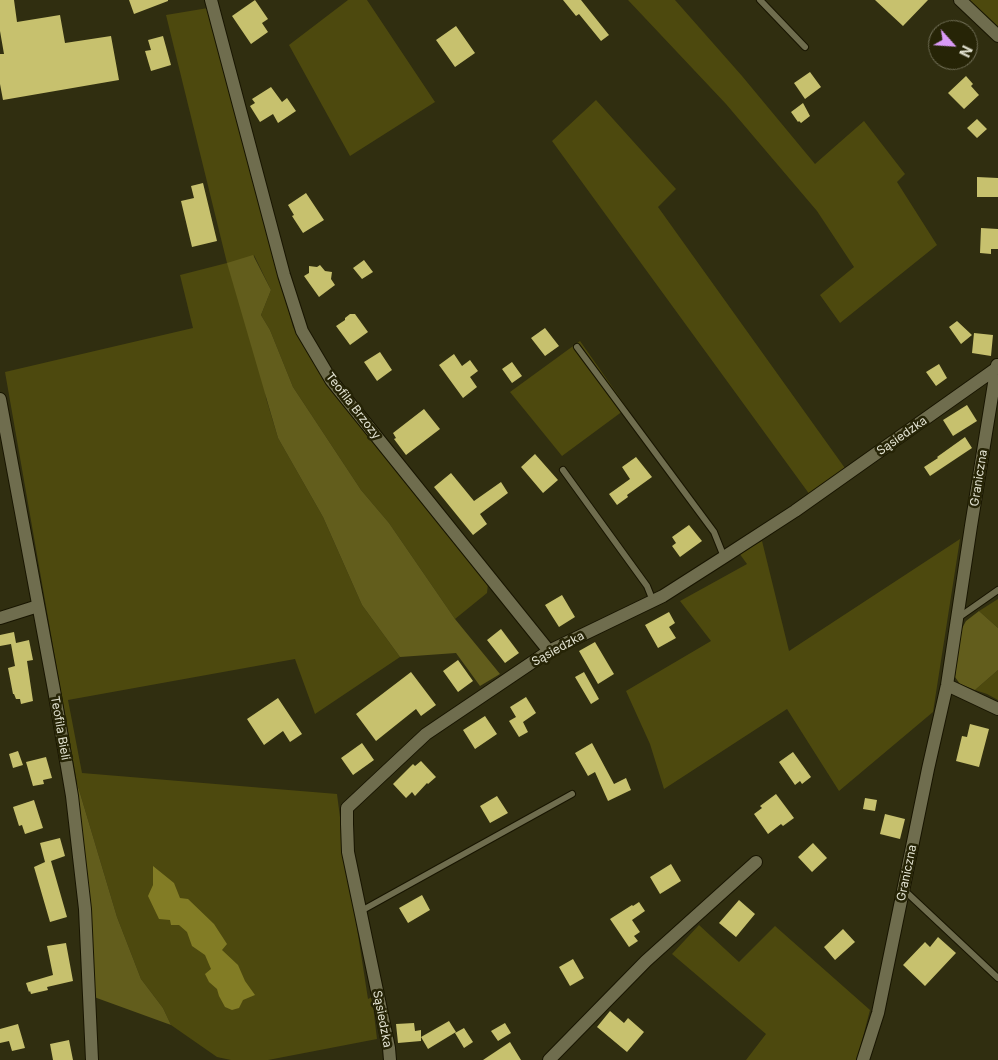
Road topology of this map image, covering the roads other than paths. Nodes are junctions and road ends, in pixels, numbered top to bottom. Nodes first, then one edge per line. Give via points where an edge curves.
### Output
1 (211, 0) edge
2 (760, 0) edge
3 (960, 0) edge
4 (998, 36) edge
5 (805, 47) dead end
6 (577, 347) dead end
7 (997, 369) edge
8 (0, 399) edge
9 (563, 470) dead end
10 (724, 557) junction
11 (998, 590) edge
12 (653, 601) junction
13 (38, 606) junction
14 (0, 618) edge
15 (957, 619) junction
16 (549, 651) junction
17 (947, 684) junction
18 (998, 709) edge
19 (572, 794) dead end
20 (756, 862) dead end
21 (903, 889) junction
22 (361, 911) junction
23 (998, 978) edge
24 (92, 1060) edge
25 (390, 1060) edge
26 (549, 1060) edge
27 (863, 1060) edge

1 - 16 street, Teofila Brzozy via 284,275 302,331 331,380
2 - 5 lane
3 - 4 street
6 - 10 lane via 714,532
7 - 10 street, Sąsiedzka
7 - 15 street, Graniczna
8 - 13 street, Teofila Bieli
9 - 12 lane via 647,586
10 - 12 street, Sąsiedzka
11 - 15 lane
12 - 16 street, Sąsiedzka
13 - 14 street
13 - 24 street, Teofila Bieli via 72,796 84,909
15 - 17 street, Graniczna
16 - 22 street, Sąsiedzka via 426,734 348,808 348,852
17 - 18 street
17 - 21 street, Graniczna
19 - 22 lane
20 - 26 street via 646,961
21 - 23 lane
21 - 27 street, Graniczna via 878,1013
22 - 25 street, Sąsiedzka

